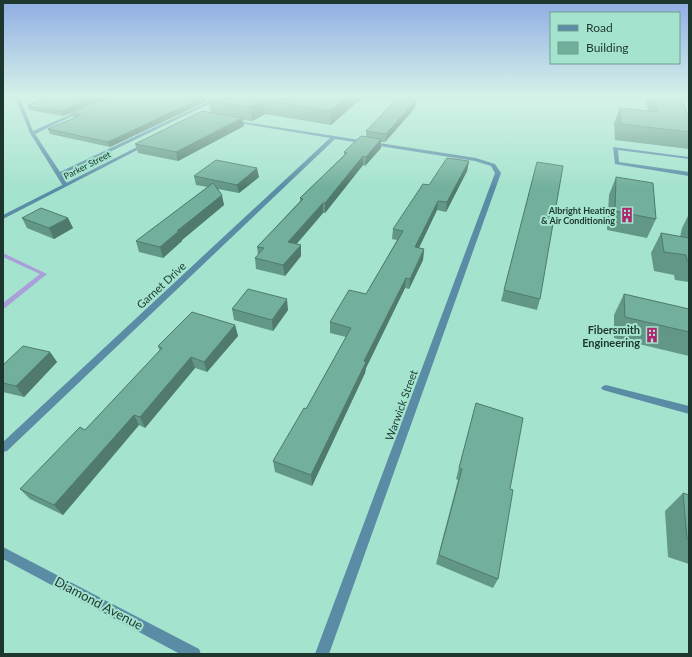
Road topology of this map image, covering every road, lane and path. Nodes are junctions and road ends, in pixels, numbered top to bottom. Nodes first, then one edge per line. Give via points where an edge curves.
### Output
1 (30, 127) edge
2 (46, 127) edge
3 (158, 127) edge
4 (264, 127) edge
5 (32, 133) junction
6 (333, 138) junction
7 (153, 140) edge
8 (689, 158) edge
9 (58, 174) junction
10 (689, 174) edge
11 (65, 185) junction
12 (3, 216) edge
13 (606, 388) dead end
14 (689, 410) edge
15 (3, 448) edge
16 (3, 553) edge
17 (194, 654) edge
18 (322, 654) edge

1 - 5 street
2 - 5 street
3 - 9 street
4 - 6 street
5 - 9 street
6 - 15 street, Garnet Drive
6 - 18 street, Warwick Street via 476,160 493,165 498,173
7 - 11 street, Parker Street
8 - 10 street via 615,148 617,163
9 - 11 street
11 - 12 street, Parker Street
13 - 14 street
16 - 17 street, Diamond Avenue

